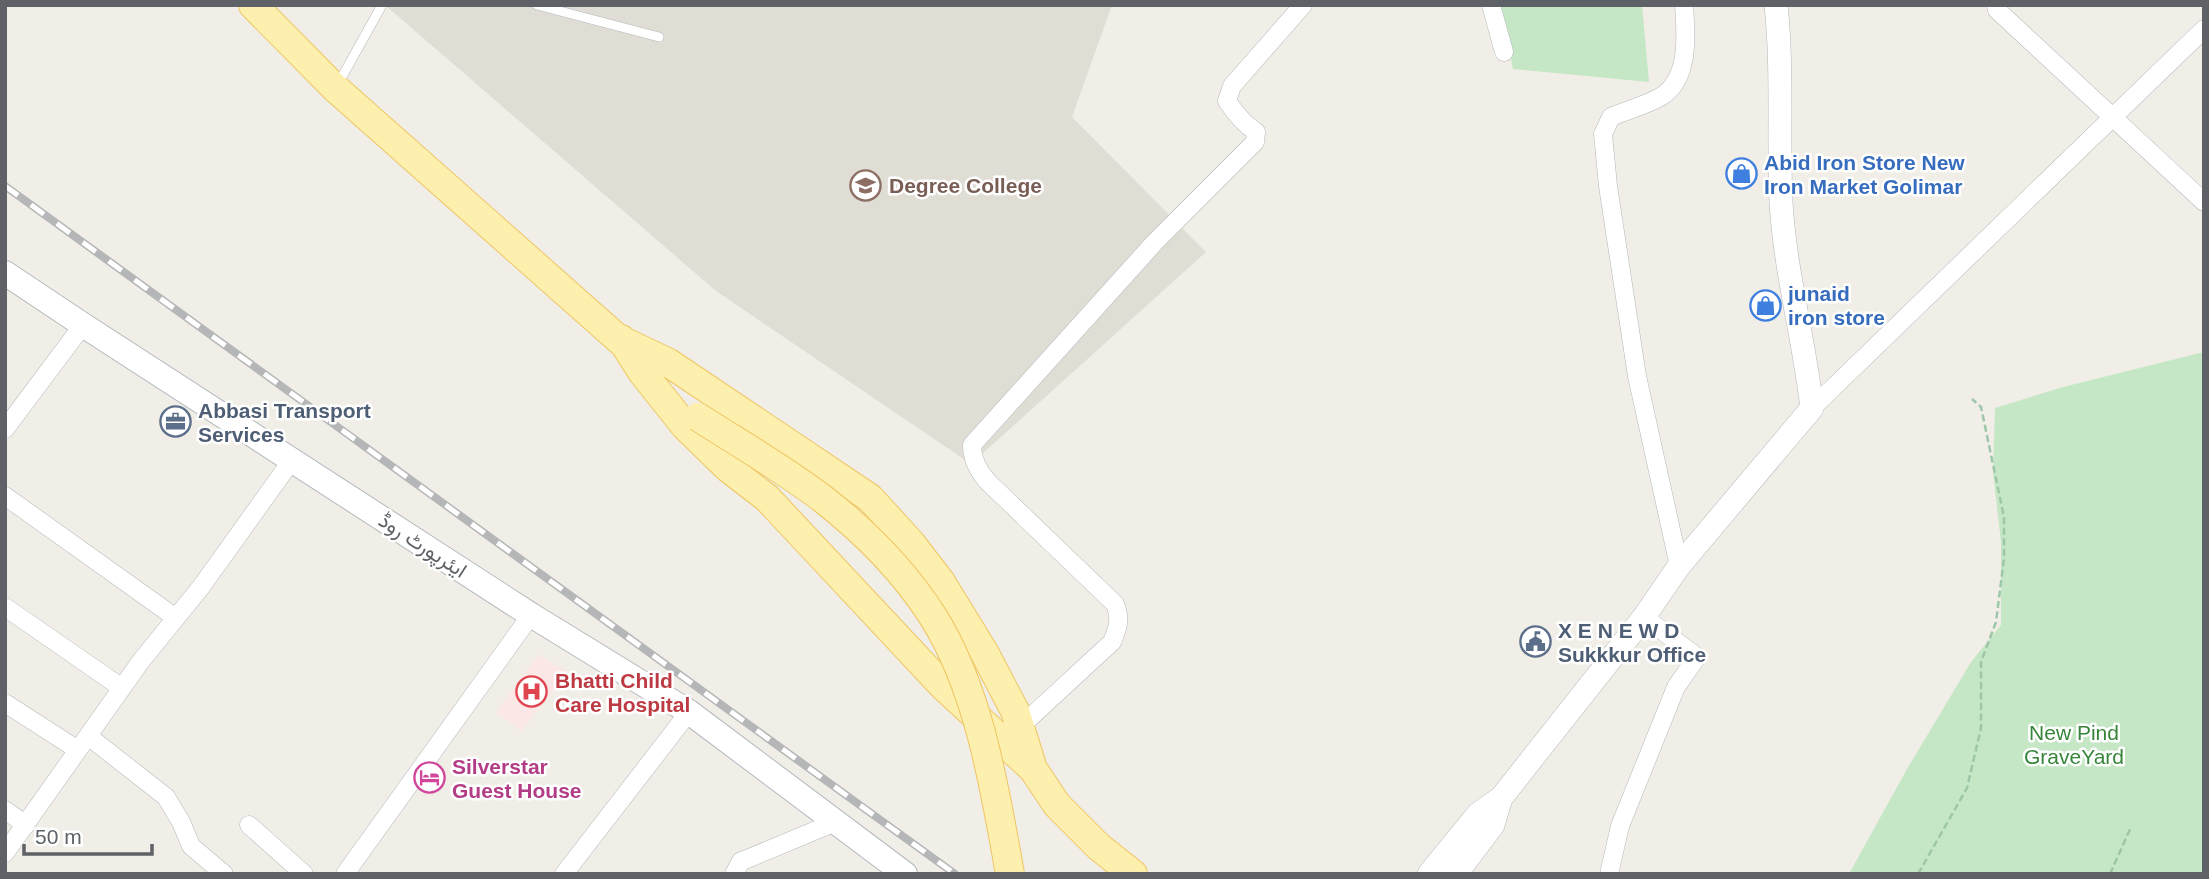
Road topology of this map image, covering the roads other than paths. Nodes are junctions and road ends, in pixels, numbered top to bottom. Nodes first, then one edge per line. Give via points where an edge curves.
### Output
1 (253, 5) edge
2 (382, 5) edge
3 (537, 5) edge
4 (1303, 5) edge
5 (1492, 5) edge
6 (1684, 5) edge
7 (1776, 5) edge
8 (1996, 5) edge
9 (2204, 29) edge
10 (659, 37) dead end
11 (1504, 52) dead end
12 (335, 88) junction
13 (2113, 117) junction
14 (2204, 202) edge
15 (5, 273) edge
16 (83, 326) junction
17 (621, 339) junction
18 (1812, 408) junction
19 (5, 429) edge
20 (292, 460) junction
21 (5, 496) edge
22 (1679, 566) junction
23 (5, 607) edge
24 (531, 615) junction
25 (1644, 617) junction
26 (176, 618) junction
27 (122, 688) junction
28 (5, 703) edge
29 (689, 712) junction
30 (1021, 726) junction
31 (83, 743) junction
32 (1033, 769) junction
33 (1501, 798) junction
34 (5, 810) edge
35 (838, 821) junction
36 (26, 825) junction
37 (249, 825) dead end
38 (5, 853) edge
39 (740, 870) edge
40 (224, 874) edge
41 (304, 874) edge
42 (345, 874) edge
43 (564, 874) edge
44 (905, 874) edge
45 (1010, 874) edge
46 (1133, 874) edge
47 (1429, 874) edge
48 (1456, 874) edge
49 (1608, 874) edge

1 - 12 main road
2 - 12 lane
3 - 10 lane
4 - 30 street via 1227,95 1232,108 1256,132 1255,142 1155,242 972,445 988,482 1115,604 1119,613 1112,642
5 - 11 street
6 - 22 street via 1686,32 1680,76 1663,95 1611,117 1603,134 1637,376
7 - 18 street via 1782,203
8 - 13 street
9 - 13 street
12 - 17 main road
13 - 14 street
13 - 18 street
15 - 16 main road, ایئرپورٹ روڈ
16 - 19 street
16 - 20 main road, ایئرپورٹ روڈ
17 - 30 main road via 680,371 870,498 942,582
17 - 32 main road via 685,426 767,498 943,686
17 - 45 main road, bridge via 698,417 821,497 858,527 893,562 933,616 974,709 996,791
18 - 22 street
20 - 24 main road, ایئرپورٹ روڈ
20 - 26 street
21 - 26 street
22 - 25 street
23 - 27 street
24 - 29 main road, ایئرپورٹ روڈ
24 - 42 street
25 - 33 street
25 - 49 street via 1697,657 1676,687 1620,826
26 - 27 street
27 - 31 street
28 - 31 street
29 - 35 main road, ایئرپورٹ روڈ
29 - 43 street
30 - 32 main road
31 - 36 street
31 - 40 street via 166,797 191,846
32 - 46 main road via 1057,805
33 - 47 street via 1478,814
33 - 48 street via 1493,825
34 - 36 street
35 - 39 street
35 - 44 main road, ایئرپورٹ روڈ
36 - 38 street
37 - 41 street

